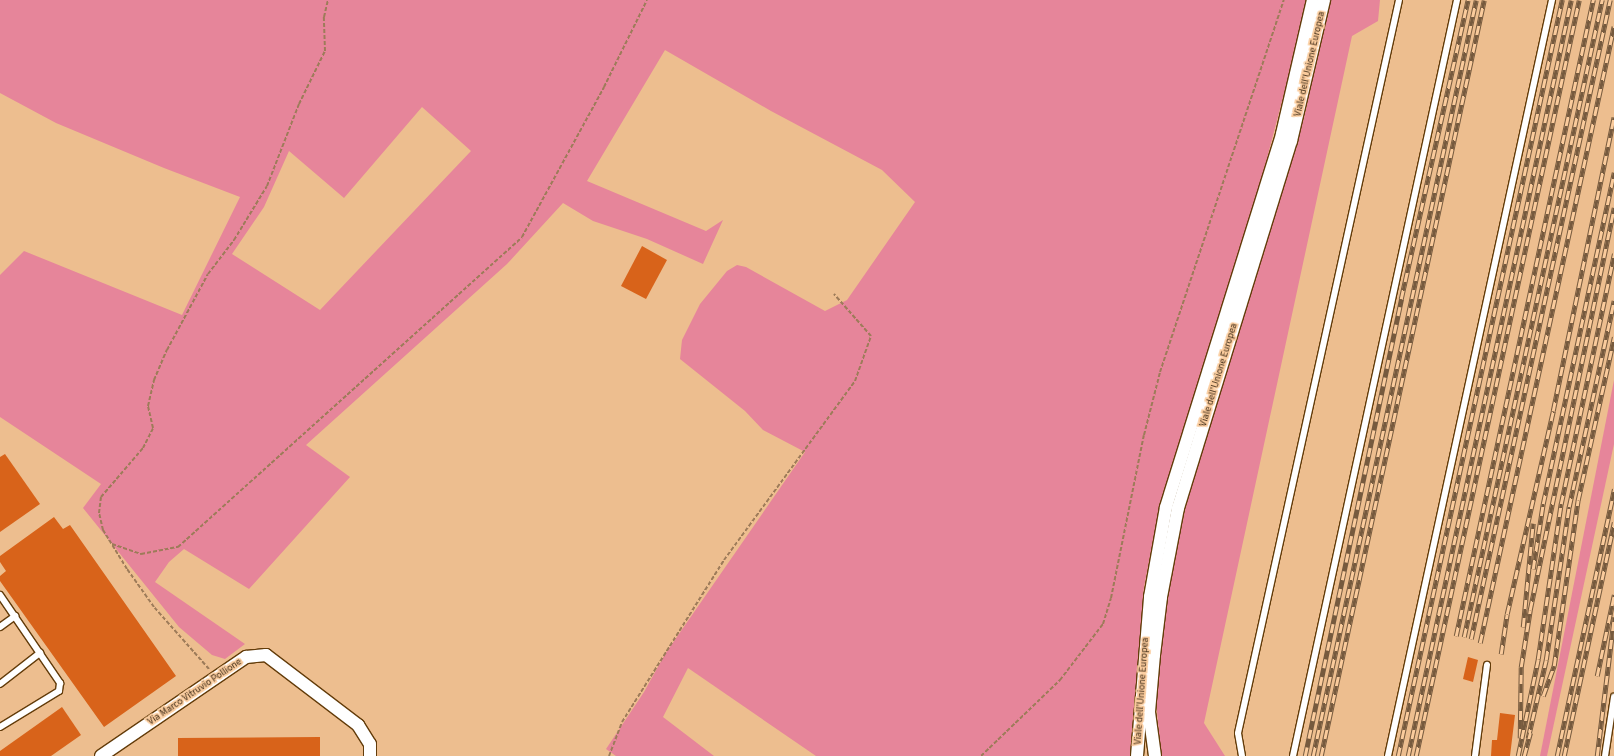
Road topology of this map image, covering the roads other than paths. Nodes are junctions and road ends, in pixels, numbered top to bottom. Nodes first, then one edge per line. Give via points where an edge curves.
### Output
1 (1313, 0) edge
2 (1324, 0) edge
3 (1399, 0) edge
4 (1457, 0) edge
5 (1552, 0) edge
6 (0, 595) edge
7 (15, 616) junction
8 (0, 627) edge
9 (40, 653) junction
10 (1487, 665) dead end
11 (0, 684) edge
12 (1614, 697) edge
13 (0, 727) edge
14 (101, 756) edge
15 (370, 756) edge
16 (1137, 756) edge
17 (1155, 756) edge
18 (1242, 756) edge
19 (1293, 756) edge
20 (1388, 756) edge
21 (1475, 756) edge
22 (1605, 756) edge

1 - 16 street, Viale dell'Unione Europea via 1282,134 1166,507 1150,597
2 - 17 street, Viale dell'Unione Europea via 1291,141 1178,508 1161,597 1154,655 1149,712
3 - 18 lane via 1238,733
4 - 19 lane
5 - 20 lane
6 - 7 lane
7 - 8 lane
7 - 9 lane
9 - 11 lane
9 - 13 lane via 60,683 59,691
10 - 21 lane
12 - 22 lane
14 - 15 street, Via Marco Vitruvio Pollione via 246,657 266,655 358,725 370,744

